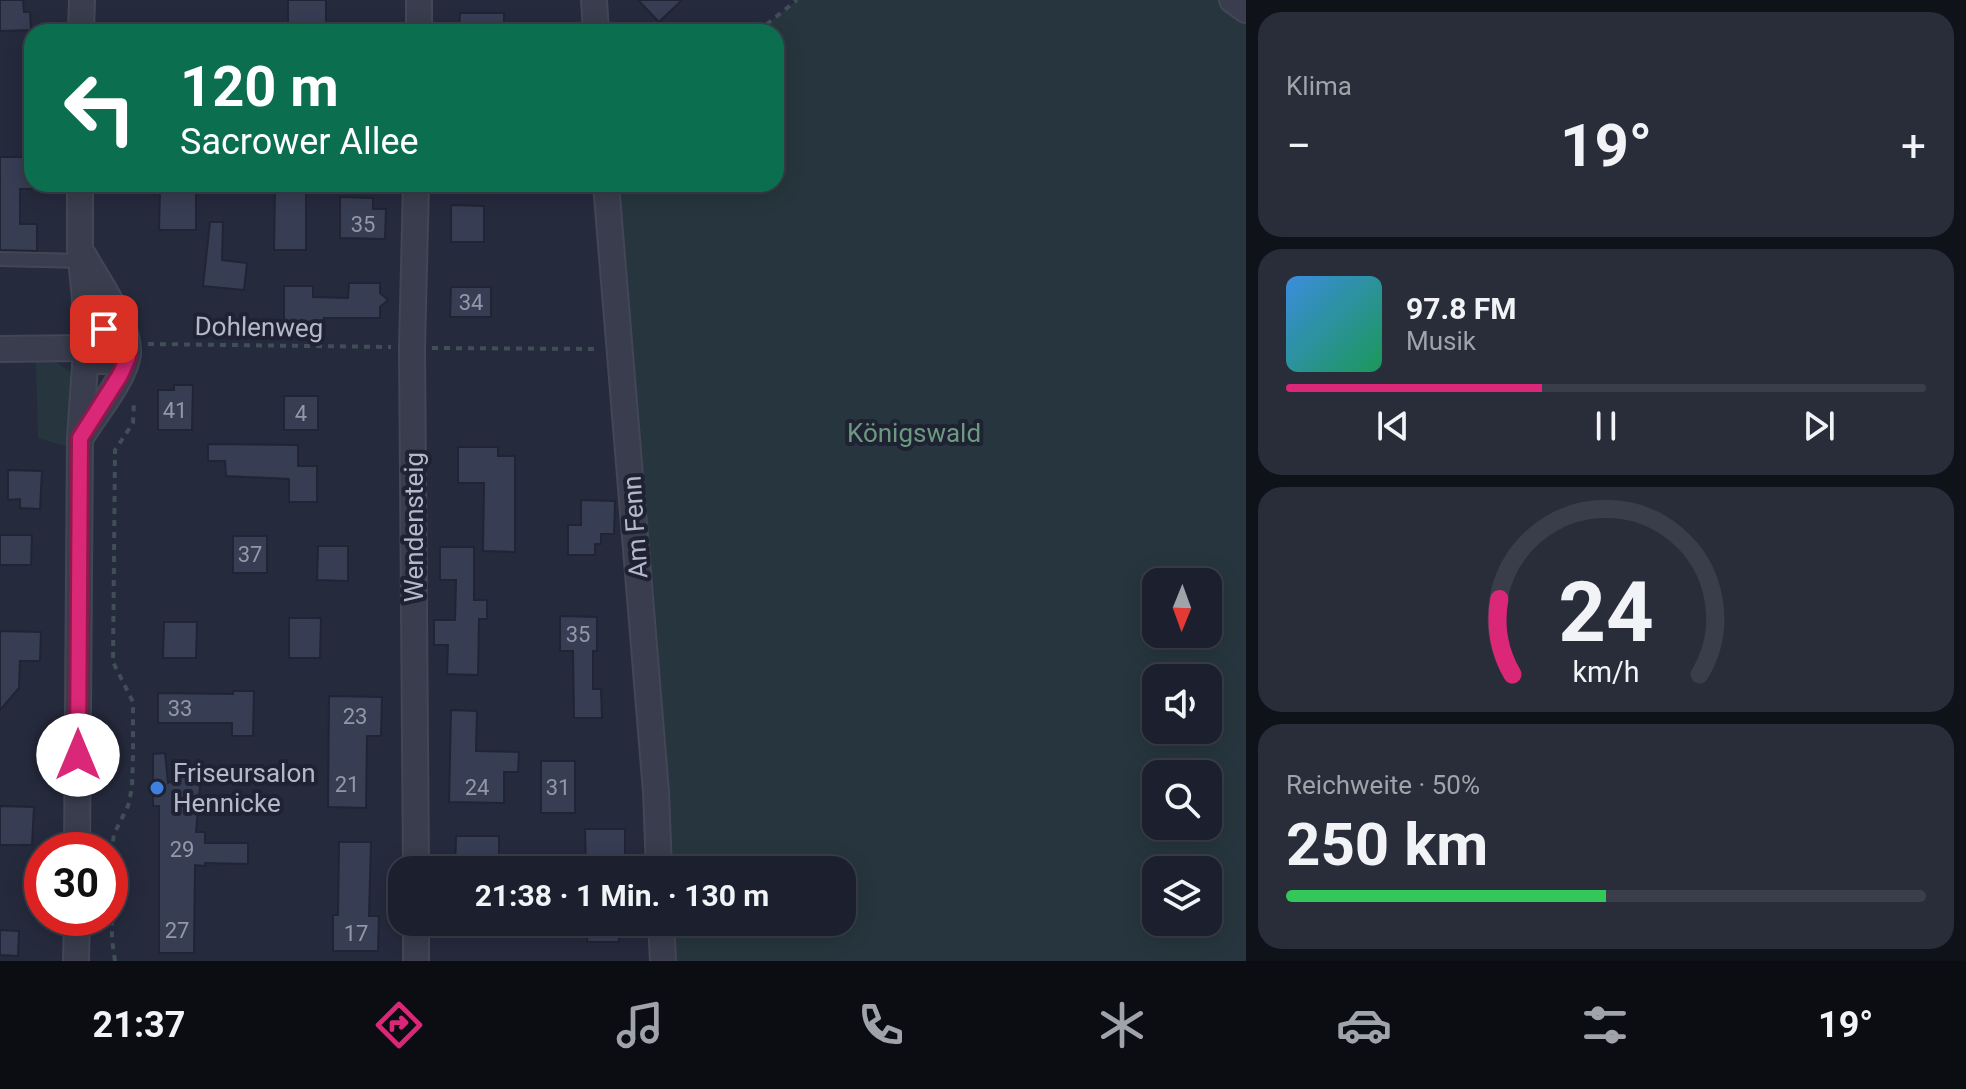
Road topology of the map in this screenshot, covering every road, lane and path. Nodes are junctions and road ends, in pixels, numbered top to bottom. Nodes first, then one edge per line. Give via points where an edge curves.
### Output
1 (82, 0) edge
2 (419, 0) edge
3 (594, 0) edge
4 (797, 0) edge
5 (1232, 0) edge
6 (1246, 10) edge
7 (81, 24) edge
8 (419, 24) edge
9 (596, 24) edge
10 (767, 24) edge
11 (80, 192) edge
12 (415, 192) edge
13 (607, 192) edge
14 (80, 254) junction
15 (0, 259) edge
16 (125, 347) junction
17 (85, 348) junction
18 (400, 348) junction
19 (0, 349) edge
20 (621, 349) junction
21 (134, 393) dead end
22 (80, 438) junction
23 (77, 832) edge
24 (416, 856) edge
25 (658, 856) edge
26 (77, 936) edge
27 (416, 936) edge
28 (662, 936) edge
29 (76, 961) edge
30 (115, 961) edge
31 (416, 961) edge
32 (663, 961) edge

1 - 7 street
2 - 8 street
3 - 9 street
4 - 10 path
5 - 6 street
11 - 14 street
12 - 18 street, Wendensteig
13 - 20 street, Am Fenn
14 - 15 lane
14 - 16 street
14 - 17 street
16 - 17 lane
16 - 17 lane
16 - 18 path, Dohlenweg
16 - 22 street
17 - 19 street
17 - 22 street
18 - 20 path, Dohlenweg
18 - 24 street, Wendensteig
20 - 25 street, Am Fenn
21 - 30 path via 133,423 115,450 113,662 133,702 133,752 132,788 111,855
22 - 23 street
26 - 29 street
27 - 31 street
28 - 32 street

